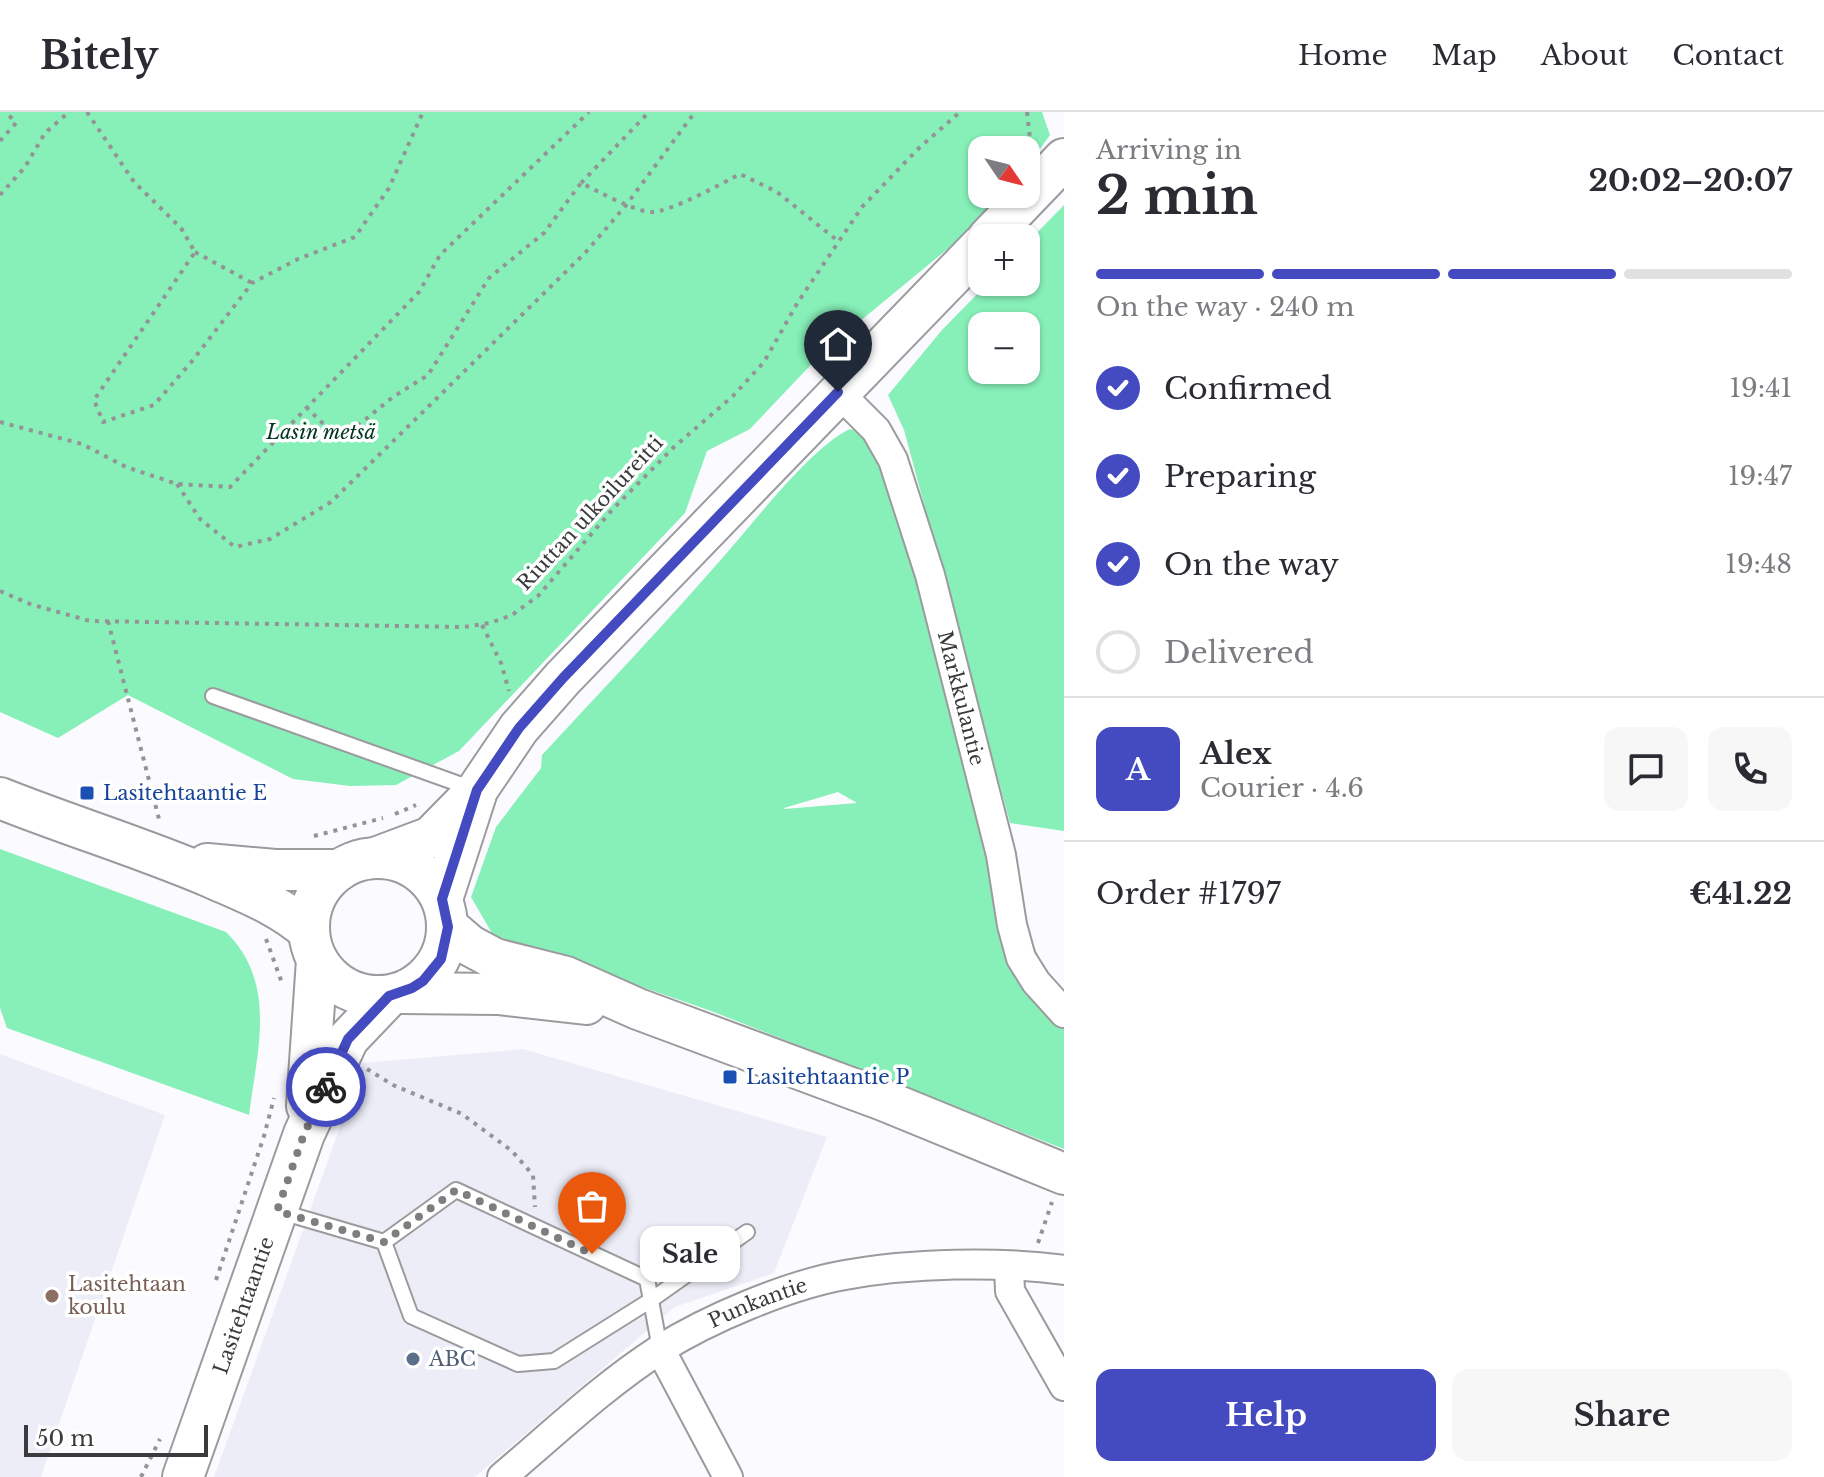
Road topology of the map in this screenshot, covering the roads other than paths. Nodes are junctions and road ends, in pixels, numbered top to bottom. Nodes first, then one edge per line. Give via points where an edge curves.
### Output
1 (1064, 159) edge
2 (1001, 224) edge
3 (968, 259) edge
4 (838, 392) junction
5 (213, 696) dead end
6 (464, 786) junction
7 (0, 798) edge
8 (165, 843) junction
9 (357, 864) junction
10 (445, 913) junction
11 (313, 946) junction
12 (395, 995) junction
13 (638, 1009) junction
14 (1064, 1013) edge
15 (304, 1134) junction
16 (1063, 1174) edge
17 (277, 1211) junction
18 (747, 1232) dead end
19 (384, 1242) junction
20 (1020, 1266) junction
21 (1064, 1270) edge
22 (651, 1300) junction
23 (660, 1349) junction
24 (1064, 1386) edge
25 (183, 1477) edge
26 (502, 1477) edge
27 (728, 1477) edge

1 - 2 street
3 - 4 street
4 - 6 street
4 - 14 street, Markkulantie via 876,430 893,460 930,575 1001,855 1021,958
5 - 6 lane
6 - 9 street via 431,837
6 - 10 street
7 - 8 street via 56,821
8 - 9 street via 275,870
8 - 11 street via 293,916
9 - 10 street via 389,858 413,866 435,887
9 - 11 street via 318,892 310,914
10 - 12 street via 446,944 432,972
10 - 13 street via 469,945 495,959 566,977
11 - 12 street via 331,979 348,990 371,997
11 - 15 street, Lasitehtaantie
12 - 13 street via 498,994
12 - 15 street, Lasitehtaantie via 348,1039
13 - 16 street via 897,1105
15 - 17 street, Lasitehtaantie
17 - 19 lane
17 - 25 street, Lasitehtaantie
18 - 22 lane
19 - 22 lane via 456,1190 647,1279
19 - 22 lane via 411,1316 518,1364 554,1361
20 - 21 street, Punkantie
20 - 23 street, Punkantie via 845,1275 730,1314
20 - 24 street via 1010,1291
22 - 23 lane
23 - 26 street, Punkantie
23 - 27 street

